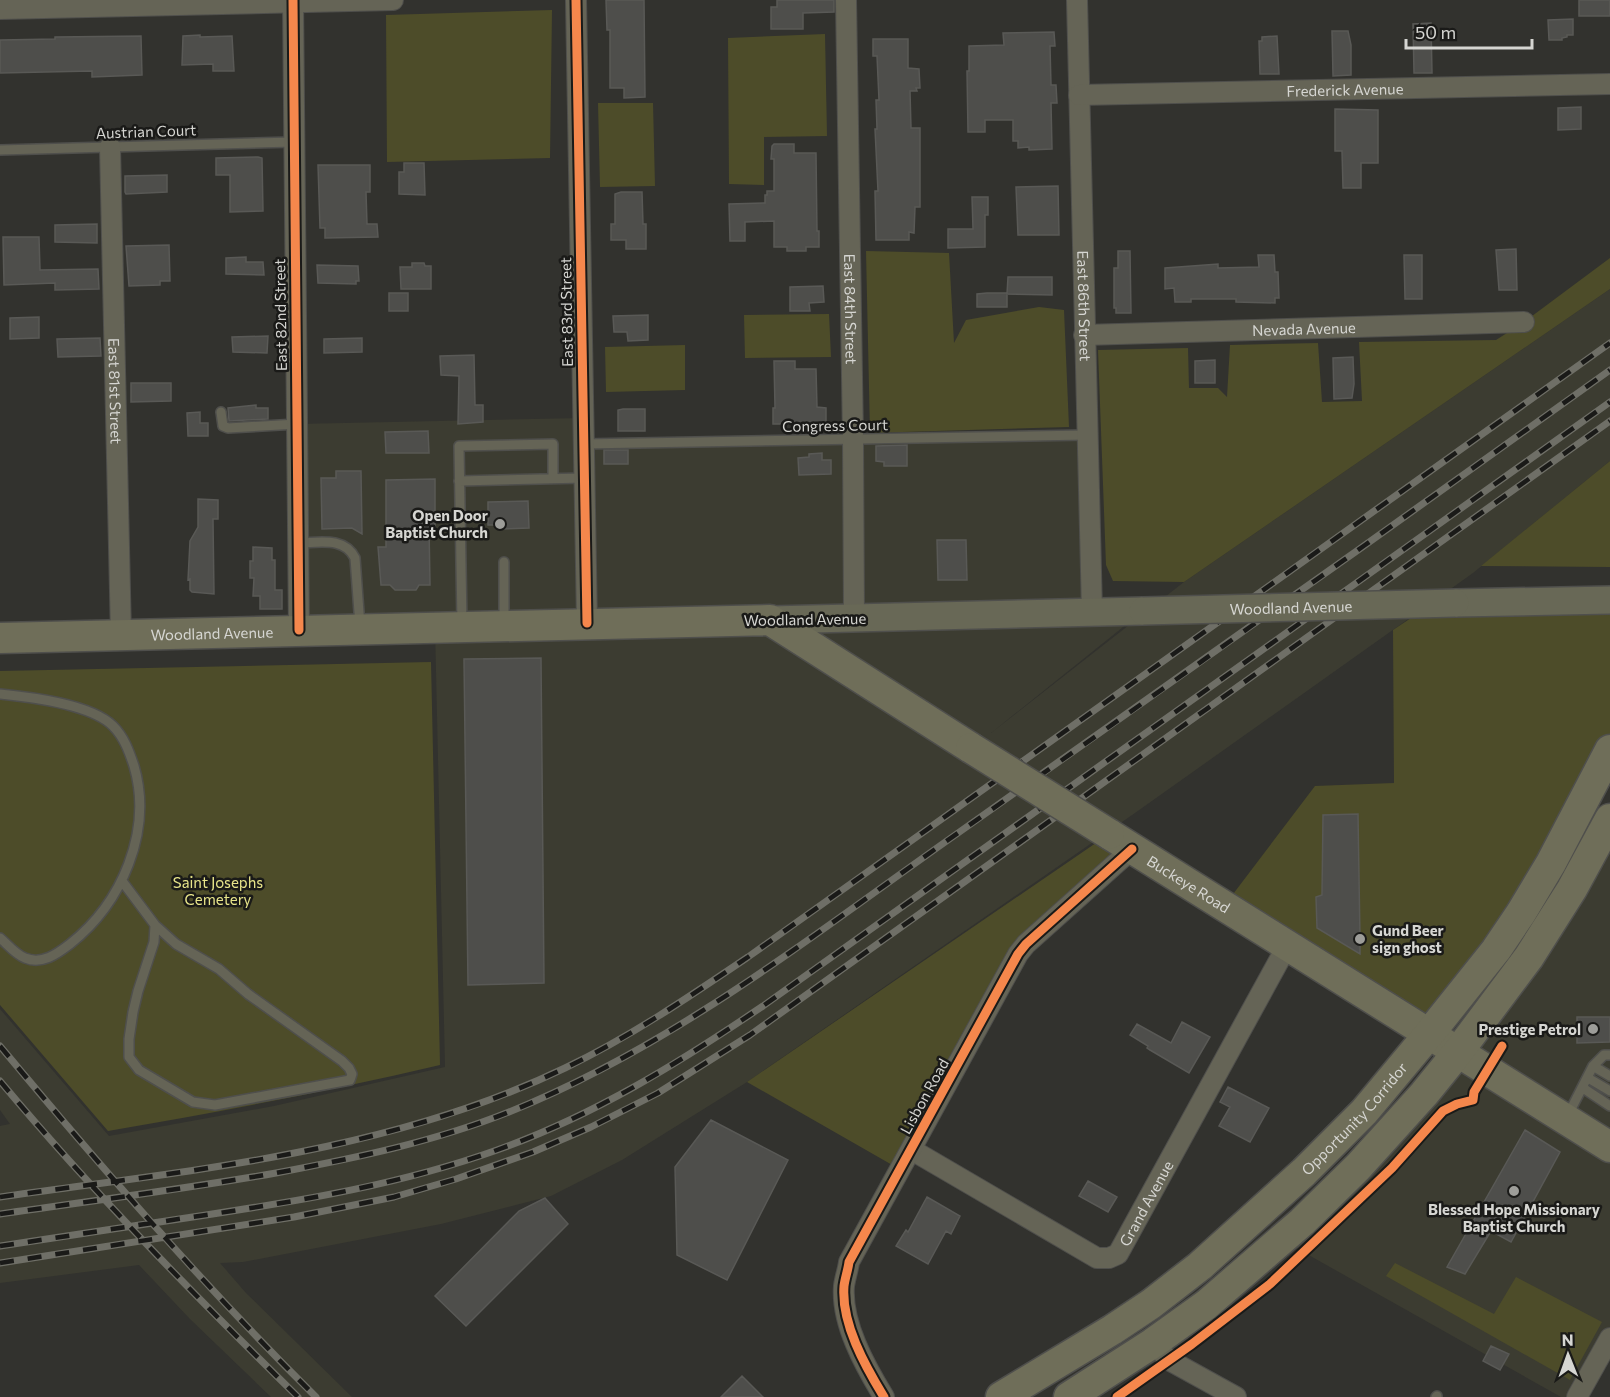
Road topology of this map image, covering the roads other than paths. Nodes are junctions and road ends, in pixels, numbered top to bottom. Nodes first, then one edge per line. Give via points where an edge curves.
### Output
1 (393, 0) edge
2 (576, 0) edge
3 (846, 0) edge
4 (1077, 0) edge
5 (293, 1) edge
6 (0, 9) edge
7 (1610, 84) edge
8 (1079, 95) junction
9 (294, 142) junction
10 (110, 147) junction
11 (0, 150) edge
12 (1524, 322) dead end
13 (1084, 334) junction
14 (221, 412) dead end
15 (297, 424) junction
16 (1086, 435) junction
17 (854, 439) junction
18 (584, 444) junction
19 (553, 478) junction
20 (584, 478) junction
21 (459, 481) junction
22 (298, 543) junction
23 (504, 562) dead end
24 (1610, 600) edge
25 (1092, 612) junction
26 (854, 618) junction
27 (770, 620) junction
28 (587, 623) junction
29 (504, 625) junction
30 (462, 626) junction
31 (360, 629) junction
32 (299, 630) junction
33 (121, 636) junction
34 (0, 638) edge
35 (0, 694) edge
36 (1610, 750) edge
37 (1610, 819) edge
38 (1121, 842) junction
39 (122, 881) junction
40 (155, 925) junction
41 (0, 938) edge
42 (1287, 945) junction
43 (1429, 1035) junction
44 (1458, 1052) junction
45 (1608, 1057) edge
46 (1593, 1066) junction
47 (1610, 1076) edge
48 (1588, 1078) junction
49 (1583, 1088) junction
50 (1610, 1091) edge
51 (1610, 1106) edge
52 (1566, 1120) junction
53 (1610, 1148) edge
54 (912, 1150) junction
55 (1610, 1338) edge
56 (1153, 1342) junction
57 (884, 1397) edge
58 (1001, 1397) edge
59 (1069, 1397) edge
60 (1236, 1397) edge
61 (1577, 1397) edge

1 - 5 street
2 - 18 street, East 83rd Street
3 - 17 street, East 84th Street
4 - 8 street, East 86th Street
5 - 6 street
5 - 9 street, East 82nd Street
7 - 8 street, Frederick Avenue
8 - 13 street, East 86th Street
9 - 10 lane, Austrian Court
9 - 15 street, East 82nd Street
10 - 11 lane, Austrian Court
10 - 33 street, East 81st Street
12 - 13 street, Nevada Avenue
13 - 16 street, East 86th Street
14 - 15 lane via 228,428
15 - 22 street, East 82nd Street
16 - 17 lane, Congress Court
16 - 25 street, East 86th Street
17 - 18 lane, Congress Court
17 - 26 street, East 84th Street
18 - 20 street, East 83rd Street
19 - 20 lane
19 - 21 lane
19 - 21 lane via 553,444 459,446
20 - 28 street, East 83rd Street
21 - 30 lane
22 - 31 lane via 335,542 351,550 355,558
22 - 32 street, East 82nd Street
23 - 29 lane
24 - 25 main road, Woodland Avenue, bridge
25 - 26 main road, Woodland Avenue
26 - 27 main road, Woodland Avenue
27 - 28 main road, Woodland Avenue
27 - 38 main road, Buckeye Road, bridge
28 - 29 main road, Woodland Avenue
29 - 30 main road, Woodland Avenue
30 - 31 main road, Woodland Avenue
31 - 32 main road, Woodland Avenue
32 - 33 main road, Woodland Avenue
33 - 34 main road, Woodland Avenue
35 - 39 lane via 84,711 112,725 120,736 139,783 140,805 133,851
36 - 43 main road, Opportunity Corridor via 1521,914
37 - 44 main road via 1549,927
38 - 42 main road, Buckeye Road
38 - 54 street, Lisbon Road via 1018,954
39 - 40 lane
39 - 41 lane via 91,925 48,959 24,958
40 - 40 lane via 154,942 130,1025 129,1057 139,1070 193,1102 215,1105 350,1080 352,1074 342,1061 219,969 176,944
42 - 43 main road, Buckeye Road
42 - 54 street, Grand Avenue via 1118,1254 1097,1258
43 - 44 main road, Buckeye Road
43 - 58 main road, Opportunity Corridor via 1364,1112 1200,1266 1112,1330
44 - 52 main road, Buckeye Road
44 - 56 main road via 1391,1131 1323,1202 1206,1305
45 - 46 lane
46 - 47 lane
46 - 48 lane
48 - 49 lane
48 - 50 lane
49 - 51 lane
49 - 52 lane
52 - 53 main road, Buckeye Road
54 - 57 street, Lisbon Road via 849,1262 844,1286 846,1309 859,1352
55 - 61 street
56 - 59 main road
56 - 60 street via 1169,1360

